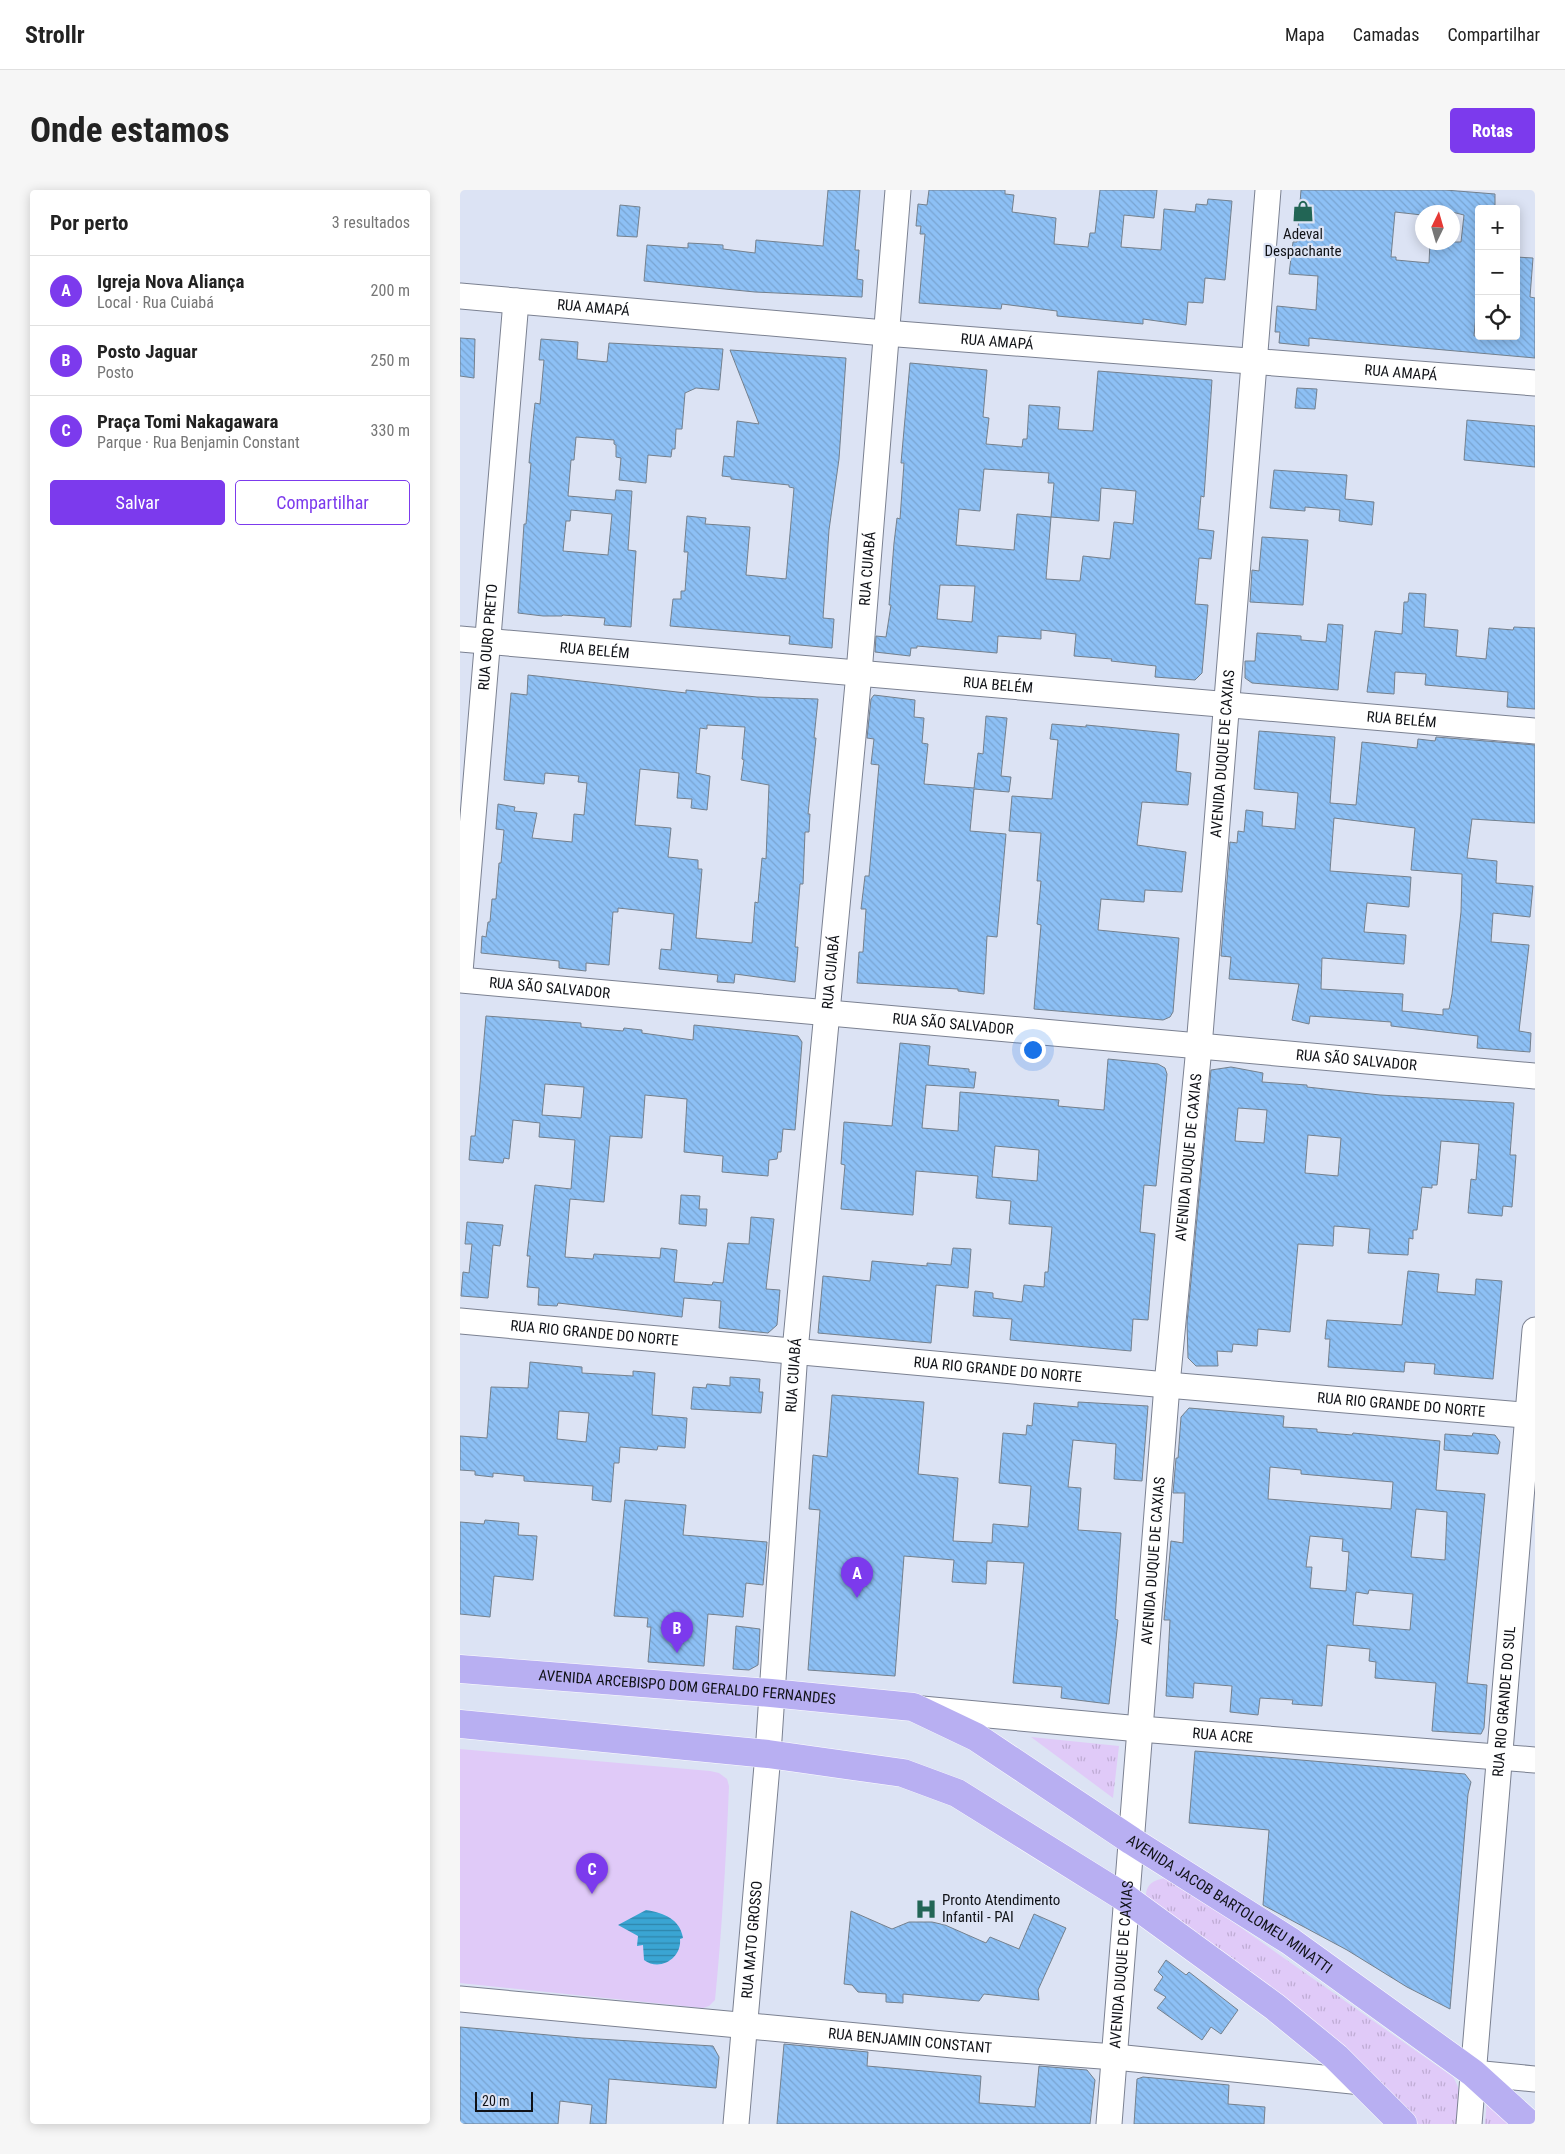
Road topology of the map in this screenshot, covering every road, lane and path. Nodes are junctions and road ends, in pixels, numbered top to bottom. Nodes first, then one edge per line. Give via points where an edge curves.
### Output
1 (898, 190) edge
2 (1268, 190) edge
3 (460, 296) edge
4 (516, 301) junction
5 (885, 333) junction
6 (1255, 361) junction
7 (1535, 383) edge
8 (460, 638) edge
9 (488, 641) junction
10 (859, 673) junction
11 (1225, 705) junction
12 (1535, 731) edge
13 (460, 972) edge
14 (460, 980) edge
15 (827, 1013) junction
16 (1199, 1047) junction
17 (1535, 1076) edge
18 (460, 1321) edge
19 (1535, 1330) edge
20 (795, 1351) junction
21 (1167, 1385) junction
22 (1531, 1415) edge
23 (460, 1670) edge
24 (771, 1693) junction
25 (913, 1707) junction
26 (460, 1724) edge
27 (1140, 1729) junction
28 (768, 1754) junction
29 (1500, 1758) junction
30 (1535, 1760) edge
31 (1132, 1841) junction
32 (1127, 1899) junction
33 (460, 1999) edge
34 (744, 2026) junction
35 (1115, 2057) junction
36 (1473, 2073) junction
37 (1535, 2079) edge
38 (1362, 2082) junction
39 (736, 2124) edge
40 (1109, 2124) edge
41 (1403, 2124) edge
42 (1469, 2124) edge
43 (1529, 2124) edge

1 - 5 street, RUA CUIABÁ
2 - 6 street, AVENIDA DUQUE DE CAXIAS
3 - 4 street, RUA AMAPÁ
4 - 5 street, RUA AMAPÁ
4 - 9 street, RUA OURO PRETO
5 - 6 street, RUA AMAPÁ
5 - 10 street, RUA CUIABÁ
6 - 7 street, RUA AMAPÁ
6 - 11 street, AVENIDA DUQUE DE CAXIAS
8 - 9 street, RUA BELÉM
9 - 10 street, RUA BELÉM
9 - 13 street, RUA OURO PRETO
10 - 11 street, RUA BELÉM
10 - 15 street, RUA CUIABÁ
11 - 12 street, RUA BELÉM
11 - 16 street, AVENIDA DUQUE DE CAXIAS
14 - 15 street, RUA SÃO SALVADOR
15 - 16 street, RUA SÃO SALVADOR
15 - 20 street, RUA CUIABÁ
16 - 17 street, RUA SÃO SALVADOR
16 - 21 street, AVENIDA DUQUE DE CAXIAS
18 - 20 street, RUA RIO GRANDE DO NORTE
19 - 22 street, RUA RIO GRANDE DO SUL
20 - 21 street, RUA RIO GRANDE DO NORTE
20 - 24 street, RUA CUIABÁ
21 - 22 street, RUA RIO GRANDE DO NORTE
21 - 27 street, AVENIDA DUQUE DE CAXIAS
22 - 29 street, RUA RIO GRANDE DO SUL
23 - 24 main road, AVENIDA ARCEBISPO DOM GERALDO FERNANDES
24 - 25 main road, AVENIDA ARCEBISPO DOM GERALDO FERNANDES
24 - 28 street, RUA CUIABÁ
25 - 27 street, RUA ACRE
25 - 31 main road, AVENIDA JACOB BARTOLOMEU MINATTI via 976,1737
26 - 28 main road
27 - 29 street, RUA ACRE
27 - 31 street, AVENIDA DUQUE DE CAXIAS
28 - 32 main road via 903,1773 957,1793
28 - 34 street, RUA MATO GROSSO
29 - 30 street, RUA ACRE
29 - 36 street, RUA RIO GRANDE DO SUL
31 - 32 street, AVENIDA DUQUE DE CAXIAS
31 - 36 main road, AVENIDA JACOB BARTOLOMEU MINATTI via 1290,1942
32 - 35 street, AVENIDA DUQUE DE CAXIAS
32 - 38 main road via 1275,2007
33 - 34 street, RUA BENJAMIN CONSTANT
34 - 35 street, RUA BENJAMIN CONSTANT
34 - 39 street, RUA MATO GROSSO
35 - 38 street, RUA BENJAMIN CONSTANT
35 - 40 street, AVENIDA DUQUE DE CAXIAS
36 - 37 street
36 - 42 street, RUA RIO GRANDE DO SUL
36 - 43 main road, AVENIDA JACOB BARTOLOMEU MINATTI
38 - 41 main road

